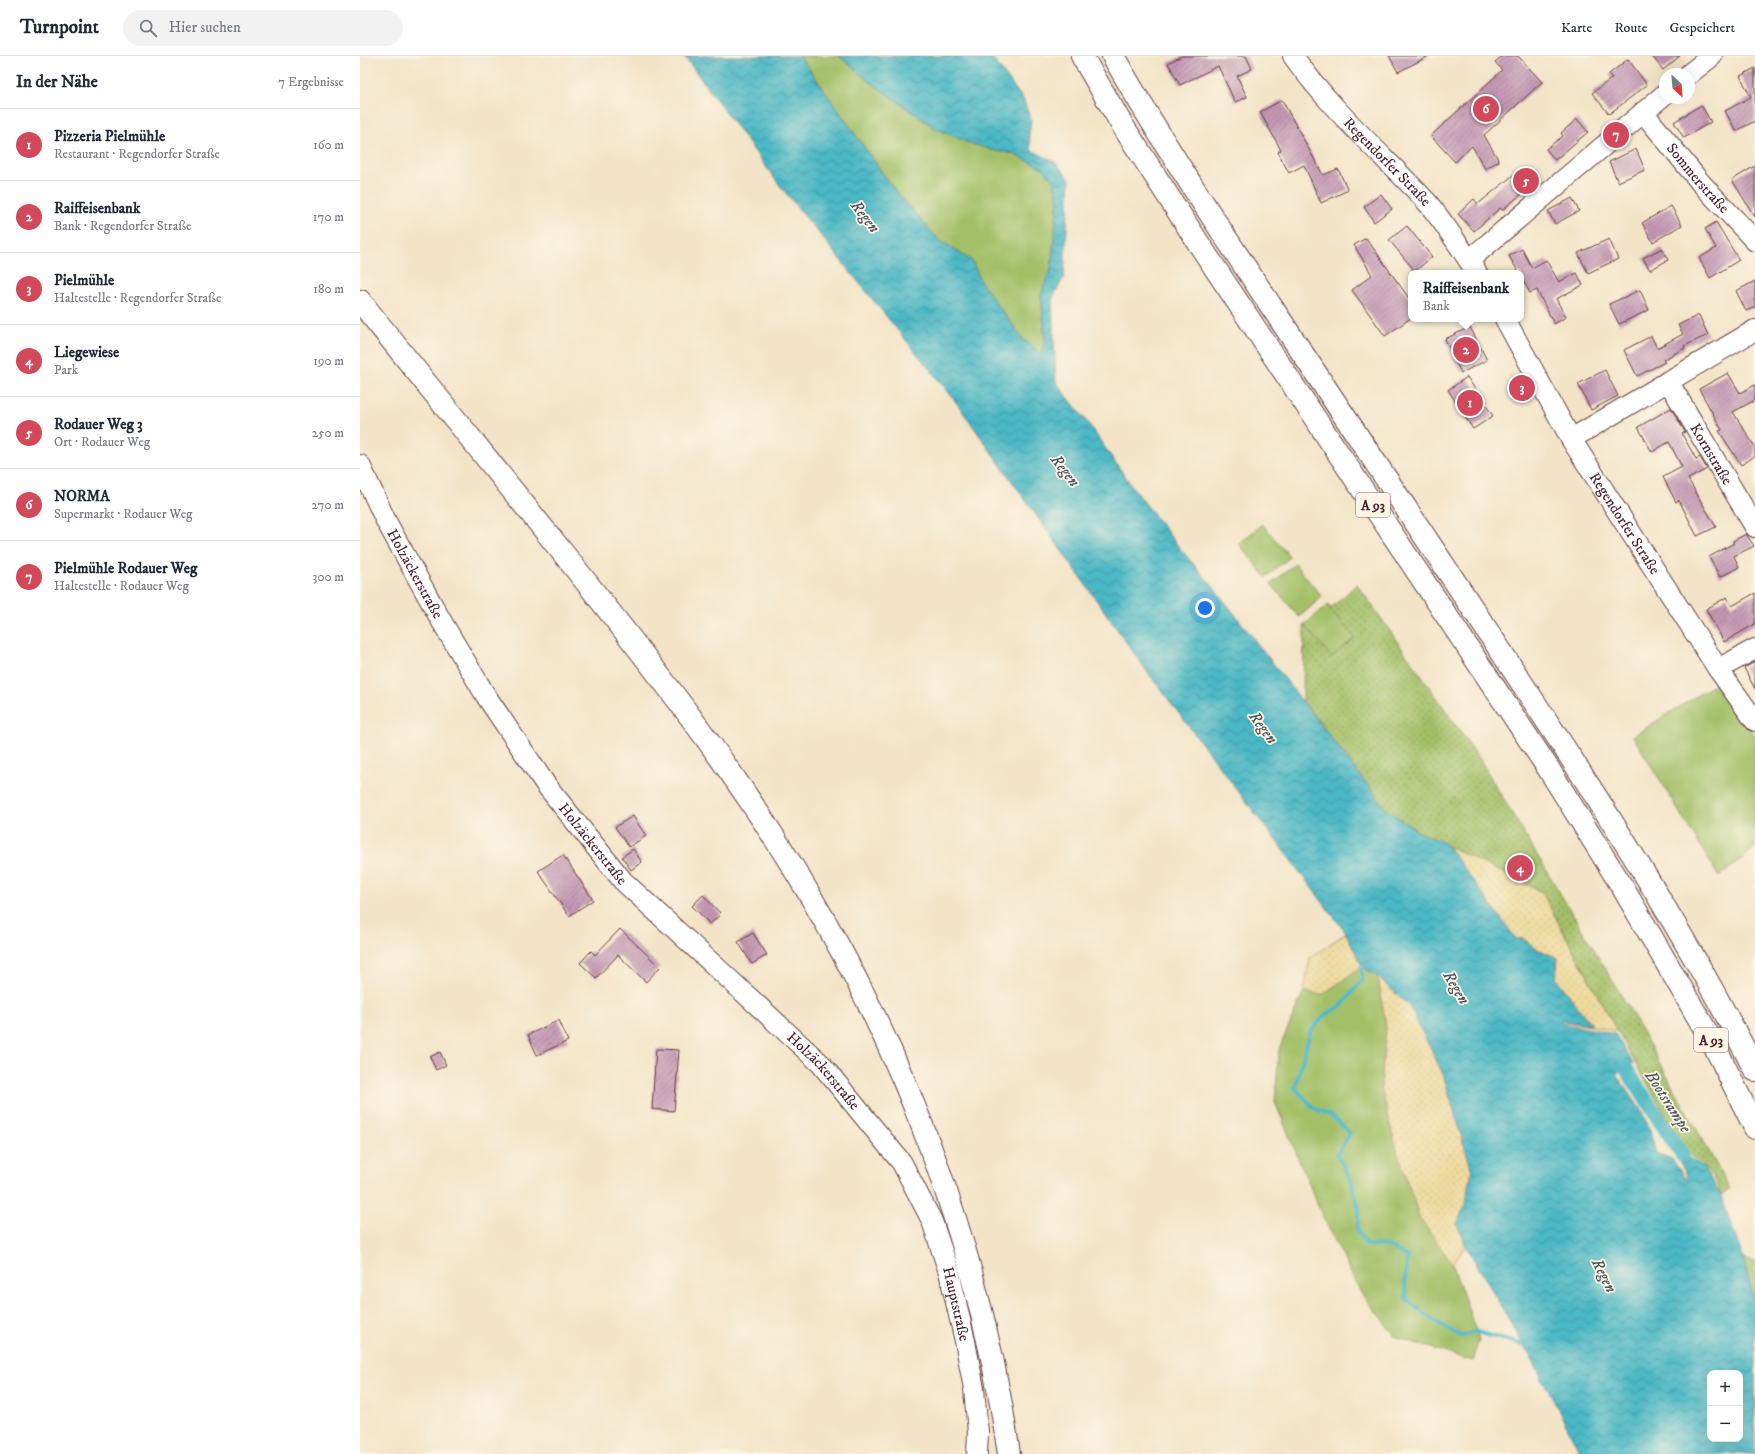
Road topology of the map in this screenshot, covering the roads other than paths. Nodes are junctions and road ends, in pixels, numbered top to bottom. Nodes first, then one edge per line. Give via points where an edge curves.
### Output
1 (1082, 56) edge
2 (1113, 56) edge
3 (1293, 56) edge
4 (1712, 56) edge
5 (1695, 69) edge
6 (1659, 99) edge
7 (1643, 112) junction
8 (1755, 241) edge
9 (1473, 267) edge
10 (360, 301) edge
11 (1507, 322) edge
12 (1755, 330) edge
13 (1668, 381) junction
14 (1572, 439) junction
15 (360, 466) edge
16 (1755, 527) edge
17 (1755, 649) edge
18 (1718, 669) junction
19 (1755, 721) edge
20 (1755, 1070) edge
21 (1755, 1128) edge
22 (902, 1163) joint
23 (977, 1454) edge
24 (1009, 1454) edge

1 - 21 main road, A 93 via 1121,123 1199,244 1548,768 1713,1043
2 - 20 main road, A 93 via 1218,227 1448,569 1604,808 1683,939
3 - 9 street, Regendorfer Straße via 1336,110 1427,202
4 - 5 street
6 - 7 street
7 - 8 street, Sommerstraße via 1700,182
7 - 9 street
10 - 24 main road, Hauptstraße via 633,641 758,812 808,891 870,1007 910,1095 946,1191 978,1295 993,1360
11 - 14 street, Regendorfer Straße
12 - 13 street
13 - 14 street
13 - 16 street, Kornstraße
14 - 18 street, Regendorfer Straße
15 - 22 street, Holzäckerstraße via 386,521 446,628 486,696 546,785 623,880 821,1064
17 - 18 street
18 - 19 street, Regendorfer Straße
22 - 23 street, Hauptstraße via 932,1221 949,1272 974,1389 978,1432

